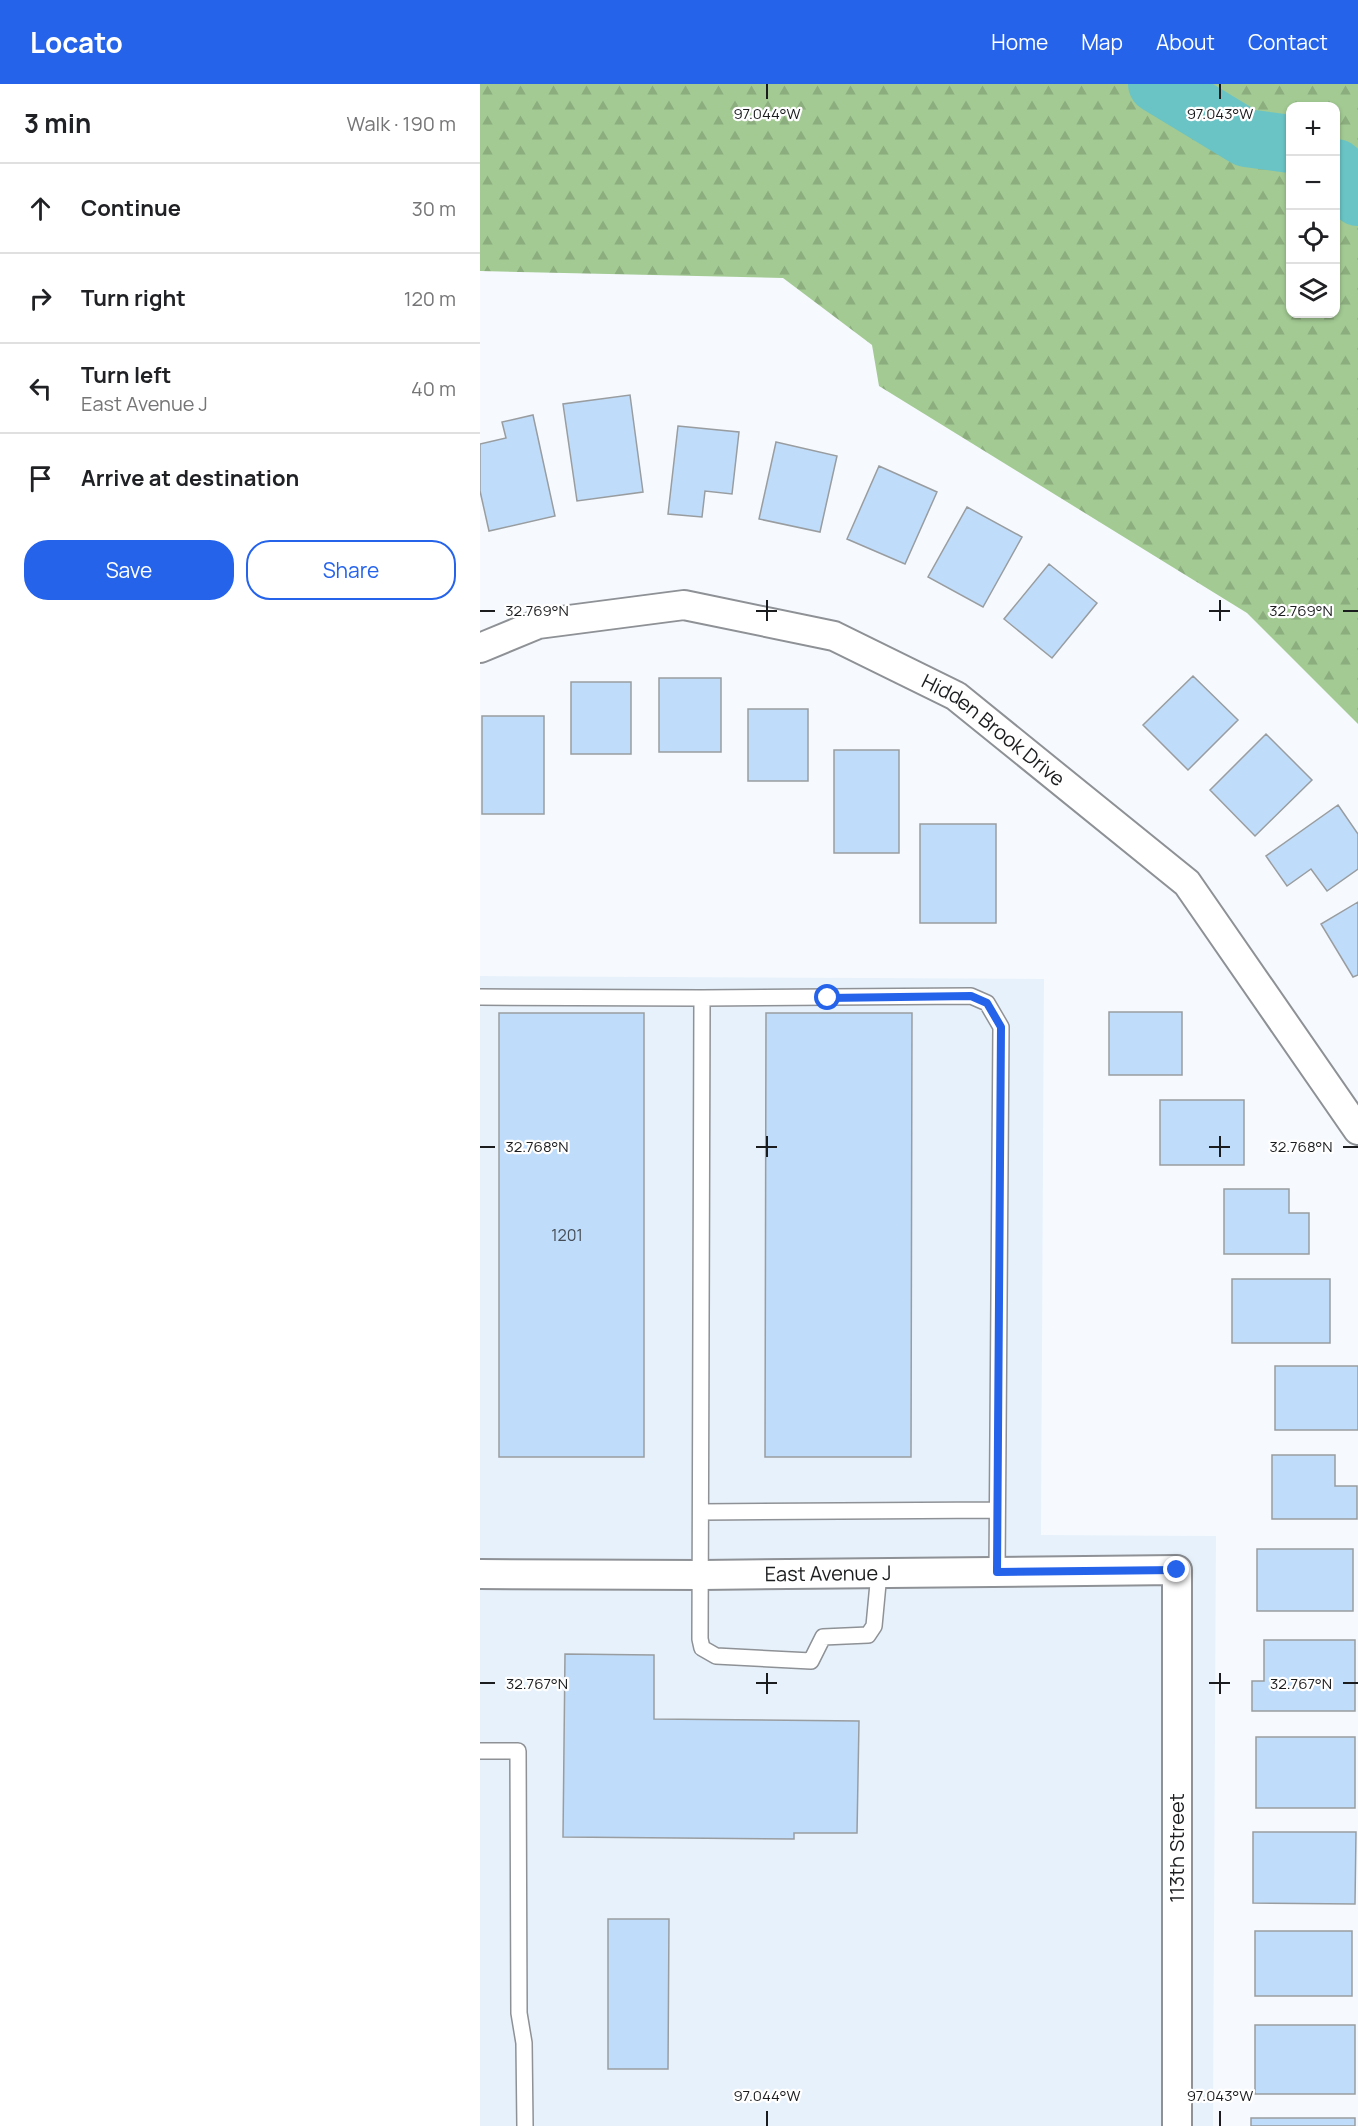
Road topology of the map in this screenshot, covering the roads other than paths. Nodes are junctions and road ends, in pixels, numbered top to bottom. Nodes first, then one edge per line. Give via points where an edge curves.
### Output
1 (480, 648) edge
2 (480, 997) edge
3 (702, 998) junction
4 (1358, 1130) edge
5 (998, 1510) junction
6 (701, 1512) junction
7 (1177, 1570) joint
8 (997, 1572) junction
9 (879, 1573) junction
10 (480, 1574) edge
11 (701, 1575) junction
12 (480, 1751) edge
13 (525, 2126) edge
14 (1177, 2126) edge

1 - 4 street, Hidden Brook Drive via 538,624 684,605 834,636 956,696 1187,883
2 - 3 lane
3 - 5 lane via 971,996 987,1003 993,1011 1001,1027
3 - 6 lane
5 - 6 lane
5 - 8 lane
6 - 11 lane
7 - 8 street, East Avenue J
7 - 14 street, 113th Street
8 - 9 street, East Avenue J
9 - 11 street, East Avenue J
9 - 11 lane via 874,1626 868,1635 824,1637 811,1661 716,1656 702,1648
10 - 11 street, East Avenue J
12 - 13 lane via 519,1751 519,2013 524,2043

